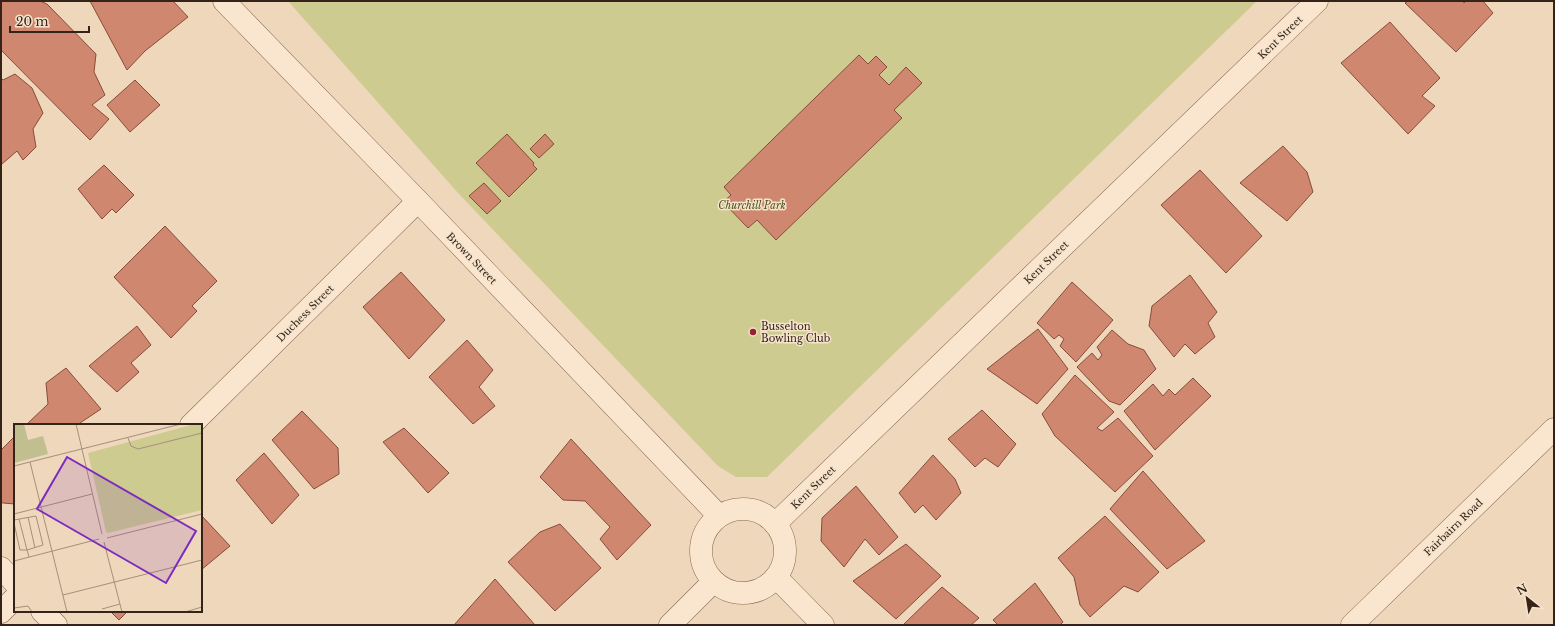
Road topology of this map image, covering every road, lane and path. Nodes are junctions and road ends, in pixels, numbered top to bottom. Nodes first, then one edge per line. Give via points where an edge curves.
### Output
1 (224, 1) edge
2 (1317, 1) edge
3 (418, 201) junction
4 (192, 424) edge
5 (1554, 429) edge
6 (719, 516) junction
7 (776, 524) junction
8 (1, 568) edge
9 (776, 578) junction
10 (14, 582) edge
11 (713, 582) junction
12 (14, 599) edge
13 (1, 612) edge
14 (43, 612) edge
15 (56, 625) edge
16 (670, 625) edge
17 (823, 625) edge
18 (1352, 625) edge

1 - 3 street, Brown Street
2 - 7 street, Kent Street
3 - 4 street, Duchess Street
3 - 6 street, Brown Street
5 - 18 street, Fairbairn Road
6 - 7 street via 732,510 750,509 764,514
6 - 11 street via 708,526 702,540 700,555 704,570
7 - 9 street via 783,536 785,550 783,564
8 - 10 street
9 - 11 street via 754,592 740,594 725,590
9 - 17 street
11 - 16 street
12 - 13 street
14 - 15 street

